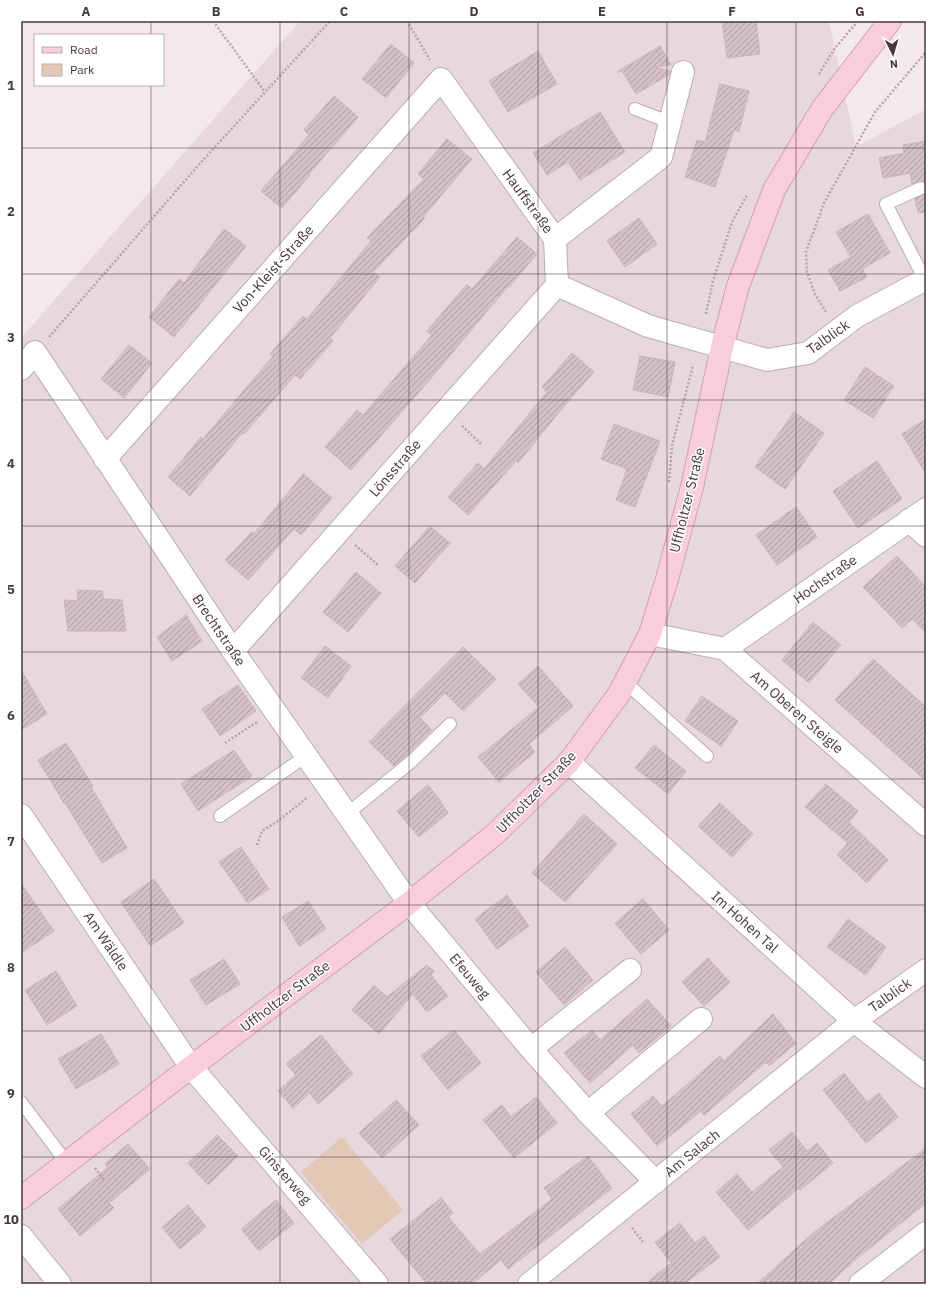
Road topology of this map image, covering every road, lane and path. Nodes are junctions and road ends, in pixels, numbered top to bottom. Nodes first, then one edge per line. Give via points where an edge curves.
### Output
1 (213, 21) edge
2 (330, 21) edge
3 (407, 21) edge
4 (858, 21) edge
5 (890, 21) edge
6 (926, 52) edge
7 (683, 72) dead end
8 (818, 75) dead end
9 (441, 79) junction
10 (265, 92) junction
11 (635, 109) dead end
12 (670, 122) junction
13 (751, 188) dead end
14 (921, 188) dead end
15 (555, 239) junction
16 (925, 279) edge
17 (556, 286) junction
18 (839, 330) junction
19 (700, 340) junction
20 (722, 347) junction
21 (35, 352) junction
22 (21, 369) edge
23 (105, 459) junction
24 (669, 482) dead end
25 (917, 515) edge
26 (339, 531) junction
27 (926, 536) edge
28 (379, 566) dead end
29 (650, 634) junction
30 (725, 649) junction
31 (233, 652) junction
32 (625, 682) junction
33 (275, 711) junction
34 (450, 724) dead end
35 (225, 743) dead end
36 (306, 756) junction
37 (707, 756) dead end
38 (569, 762) junction
39 (326, 784) junction
40 (347, 814) junction
41 (21, 815) edge
42 (220, 816) dead end
43 (926, 825) edge
44 (257, 845) dead end
45 (409, 902) junction
46 (630, 970) dead end
47 (926, 970) edge
48 (701, 1019) dead end
49 (854, 1021) junction
50 (531, 1049) junction
51 (191, 1067) junction
52 (926, 1077) edge
53 (21, 1102) edge
54 (588, 1113) junction
55 (66, 1163) junction
56 (656, 1182) junction
57 (21, 1198) edge
58 (926, 1233) edge
59 (21, 1236) edge
60 (60, 1284) edge
61 (378, 1284) edge
62 (529, 1284) edge
63 (860, 1284) edge

1 - 10 path
2 - 10 path
3 - 9 path
4 - 8 path via 835,48
5 - 20 street, Uffholtzer Straße via 822,109 774,190 741,278
6 - 18 path via 875,112 824,203 806,252 807,272 815,294
7 - 12 street
9 - 15 street, Hauffstraße
9 - 23 street, Von-Kleist-Straße
10 - 21 path
11 - 12 lane
12 - 15 street via 660,157
13 - 19 path via 732,222 713,281
14 - 16 lane via 886,204
15 - 17 street, Hauffstraße
16 - 18 street, Talblick via 857,316
17 - 19 street via 648,326
17 - 26 street, Lönsstraße
18 - 20 street, Talblick via 808,353 767,360
19 - 20 street
19 - 24 path via 672,444
20 - 29 street, Uffholtzer Straße via 692,486
21 - 22 street
21 - 23 street, Brechtstraße
23 - 31 street, Brechtstraße
25 - 27 street
25 - 30 street, Hochstraße
26 - 28 path
26 - 31 street, Lönsstraße
29 - 30 street, Am Oberen Steigle
29 - 32 street, Uffholtzer Straße
30 - 43 street, Am Oberen Steigle
31 - 33 street, Brechtstraße
32 - 37 lane
32 - 38 street, Uffholtzer Straße
33 - 35 path
33 - 36 street, Brechtstraße
34 - 40 lane via 412,761
36 - 39 street, Brechtstraße
36 - 42 lane
38 - 45 street, Uffholtzer Straße via 494,835
38 - 49 street, Im Hohen Tal
39 - 40 street, Brechtstraße
39 - 44 path via 262,831
40 - 45 street, Brechtstraße
41 - 51 street, Am Wäldle
45 - 50 street, Efeuweg
45 - 51 street, Uffholtzer Straße
46 - 50 street
47 - 49 street, Talblick
48 - 54 street
49 - 52 street, Im Hohen Tal
49 - 56 street, Am Salach
50 - 54 street, Efeuweg
51 - 55 street, Uffholtzer Straße
51 - 61 street, Ginsterweg
53 - 55 lane
54 - 56 street, Efeuweg
55 - 57 street, Uffholtzer Straße
56 - 62 street, Am Salach
58 - 63 street
59 - 60 street

